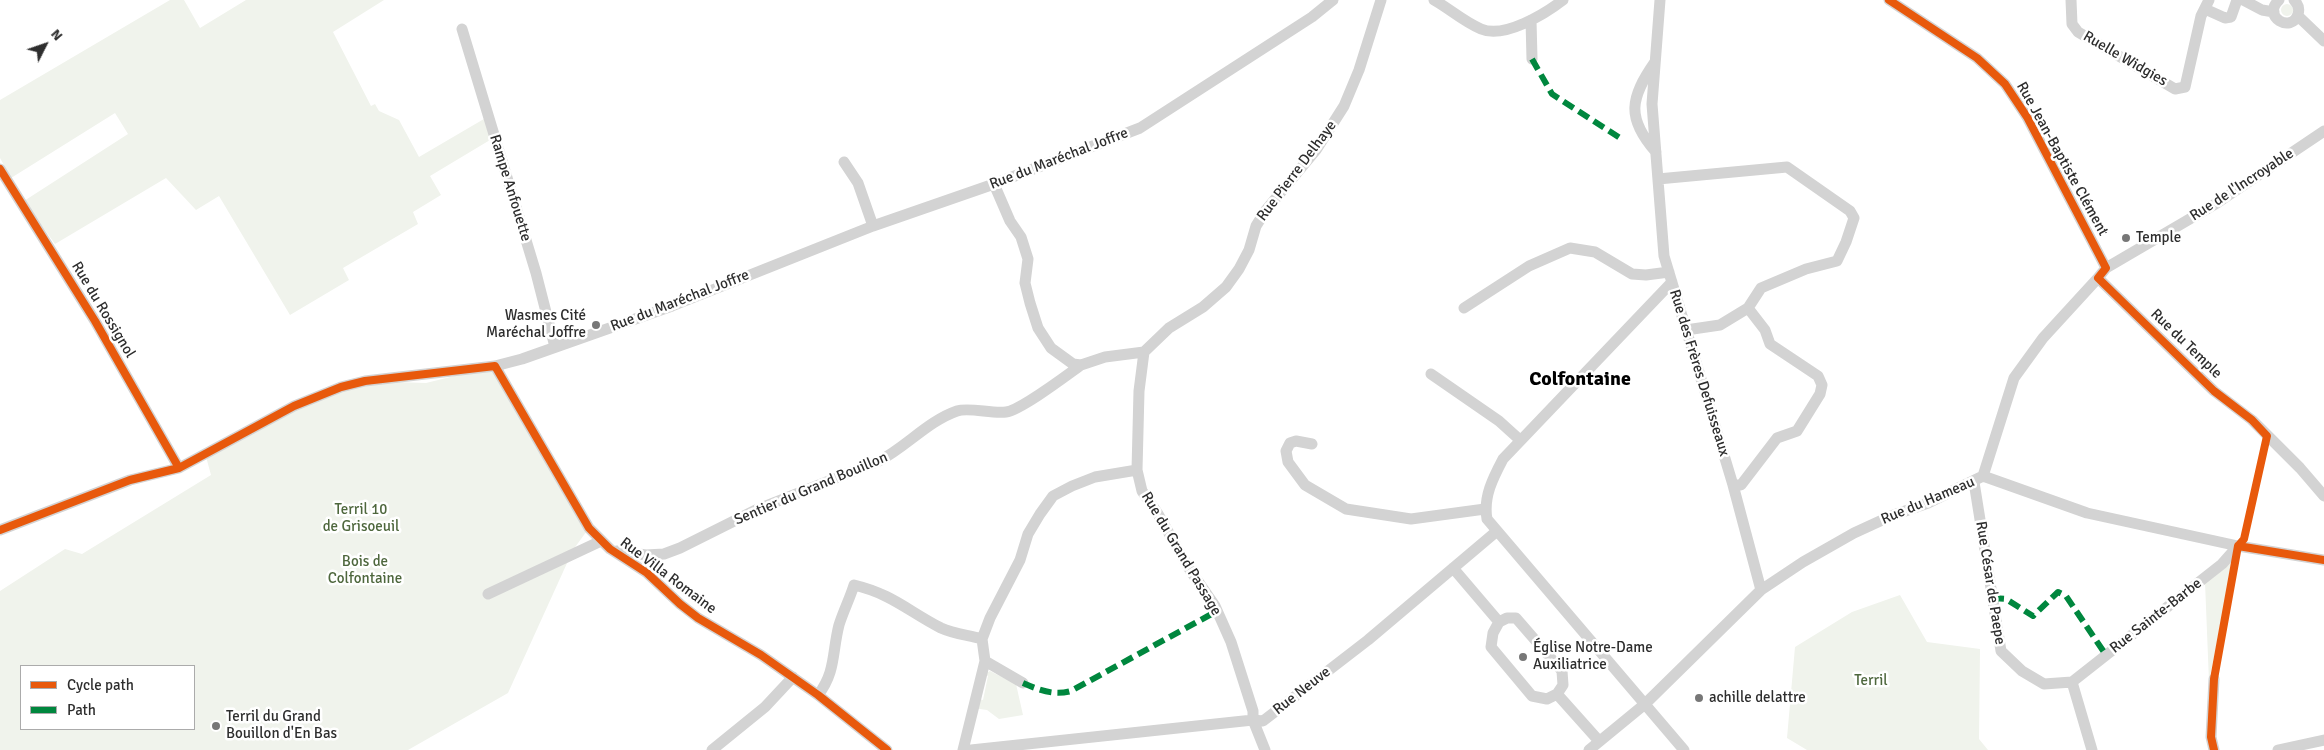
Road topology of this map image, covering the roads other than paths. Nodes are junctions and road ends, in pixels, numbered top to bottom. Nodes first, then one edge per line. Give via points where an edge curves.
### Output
1 (1333, 0) edge
2 (1381, 0) edge
3 (1434, 0) edge
4 (1563, 0) edge
5 (1660, 0) edge
6 (1889, 0) edge
7 (2070, 0) edge
8 (2236, 0) edge
9 (2243, 0) edge
10 (2279, 0) edge
11 (2294, 0) edge
12 (2207, 5) edge
13 (2274, 12) junction
14 (2298, 16) junction
15 (1532, 20) junction
16 (462, 29) dead end
17 (2324, 41) edge
18 (1532, 59) dead end
19 (1656, 61) junction
20 (2324, 131) edge
21 (1656, 152) junction
22 (844, 162) dead end
23 (0, 169) edge
24 (1658, 179) junction
25 (994, 184) junction
26 (873, 226) junction
27 (2106, 268) junction
28 (1671, 277) junction
29 (2098, 278) junction
30 (1464, 308) dead end
31 (1748, 308) junction
32 (1686, 330) junction
33 (555, 347) junction
34 (1144, 352) junction
35 (1081, 365) junction
36 (495, 366) junction
37 (1431, 374) dead end
38 (1520, 440) junction
39 (1312, 444) dead end
40 (179, 468) junction
41 (1137, 470) junction
42 (1979, 479) junction
43 (1733, 485) junction
44 (2324, 496) edge
45 (1485, 509) junction
46 (0, 530) edge
47 (1497, 531) junction
48 (601, 541) junction
49 (2238, 546) junction
50 (610, 549) junction
51 (2324, 560) edge
52 (1453, 568) junction
53 (1761, 590) junction
54 (488, 594) dead end
55 (1499, 622) junction
56 (982, 639) junction
57 (985, 661) junction
58 (793, 677) junction
59 (2214, 679) dead end
60 (2072, 682) junction
61 (1024, 683) dead end
62 (1557, 694) junction
63 (818, 695) junction
64 (1645, 704) junction
65 (1253, 720) junction
66 (2324, 740) edge
67 (1599, 741) junction
68 (712, 750) edge
69 (887, 750) edge
70 (963, 750) edge
71 (971, 750) edge
72 (1265, 750) edge
73 (1589, 750) edge
74 (1684, 750) edge
75 (2092, 750) edge
76 (2214, 750) edge
77 (2278, 750) edge

1 - 25 street, Rue du Maréchal Joffre via 1312,17 1140,128
2 - 34 street, Rue Pierre Delhaye via 1344,106 1316,150 1266,210 1239,269 1226,287 1203,307 1169,328
3 - 15 street via 1483,30 1502,30
4 - 15 street
5 - 19 street, Rue des Frères Defuisseaux
6 - 27 street, Rue Jean-Baptiste Clément via 1977,58 2006,84 2027,117
7 - 12 street, Ruelle Widgies via 2072,24 2078,32 2175,89 2185,87 2201,16
8 - 12 street, Ruelle Widgies via 2231,17 2225,18
9 - 13 street
10 - 13 street
11 - 14 street via 2299,8
13 - 14 street via 2284,23
14 - 17 street
15 - 18 street
16 - 33 street, Rampe Anfouette via 536,273
19 - 21 street, Rue des Frères Defuisseaux via 1652,104
19 - 21 street, Rue des Frères Defuisseaux via 1635,95 1635,118 1642,136
20 - 27 street, Rue de l'Incroyable via 2217,203
21 - 24 street, Rue des Frères Defuisseaux
22 - 26 street via 858,183
23 - 40 street, Rue du Rossignol via 95,321
24 - 28 street, Rue des Frères Defuisseaux via 1664,256
24 - 31 street via 1787,167 1850,211 1854,218 1837,261 1761,288
25 - 26 street, Rue du Maréchal Joffre
25 - 35 street via 1010,221 1021,237 1028,259 1026,283 1038,328 1051,348 1073,364
26 - 33 street, Rue du Maréchal Joffre via 672,306
27 - 29 street
28 - 30 street via 1632,274 1595,252 1570,248 1529,266
28 - 32 street, Rue des Frères Defuisseaux
28 - 38 street
29 - 42 street via 2043,338 2014,378
29 - 44 street, Rue du Temple via 2214,391 2252,420
31 - 32 street via 1720,325
31 - 43 street via 1770,344 1818,376 1822,385 1820,394 1797,431 1777,438 1741,485
32 - 43 street, Rue des Frères Defuisseaux
33 - 36 street, Rue du Maréchal Joffre
34 - 35 street, Sentier du Grand Bouillon via 1105,357
34 - 41 street, Rue du Grand Passage via 1139,392
35 - 50 street, Sentier du Grand Bouillon via 1009,412 959,410 940,418 879,461 758,509 680,548 664,554 646,555
36 - 40 street, Rue du Maréchal Joffre via 365,381 341,388 294,406
36 - 48 street, Rue Villa Romaine via 589,528
37 - 38 street via 1499,420
38 - 45 street via 1503,459 1490,484
39 - 45 street via 1290,443 1286,451 1288,462 1305,485 1346,509 1411,519
40 - 46 street, Rue du Maréchal Joffre via 130,480
41 - 56 street via 1095,477 1052,496 1028,534 1020,560
41 - 65 street, Rue du Grand Passage via 1142,491 1215,606 1231,642
42 - 49 street, Rue du Hameau via 2087,513
42 - 53 street, Rue du Hameau via 1854,533
42 - 60 street, Rue César de Paepe via 2001,650 2022,671 2044,684
43 - 53 street, Rue des Frères Defuisseaux
45 - 47 street via 1487,520
47 - 52 street, Rue Neuve
47 - 64 street
48 - 50 street, Rue Villa Romaine
48 - 54 street
49 - 51 street, Rue du Hameau
49 - 60 street, Rue Sainte-Barbe via 2222,564
50 - 58 street, Rue Villa Romaine via 647,573 698,618
52 - 55 street
52 - 65 street, Rue Neuve via 1368,640 1263,721
53 - 64 street, Rue du Hameau
55 - 62 street via 1516,618 1562,671 1563,685
55 - 62 street via 1491,647 1532,696 1547,699
56 - 57 street
56 - 63 street via 942,629 894,598 854,585 840,624 832,670
57 - 61 street
57 - 70 street
58 - 63 street, Rue Villa Romaine
58 - 68 street via 765,707
59 - 76 street via 2211,737
60 - 75 street
62 - 67 street
63 - 69 street, Rue Villa Romaine
64 - 67 street, Rue du Hameau
64 - 74 street
65 - 71 street, Rue Neuve
65 - 72 street, Rue du Grand Passage
66 - 77 street
67 - 73 street, Rue du Hameau

